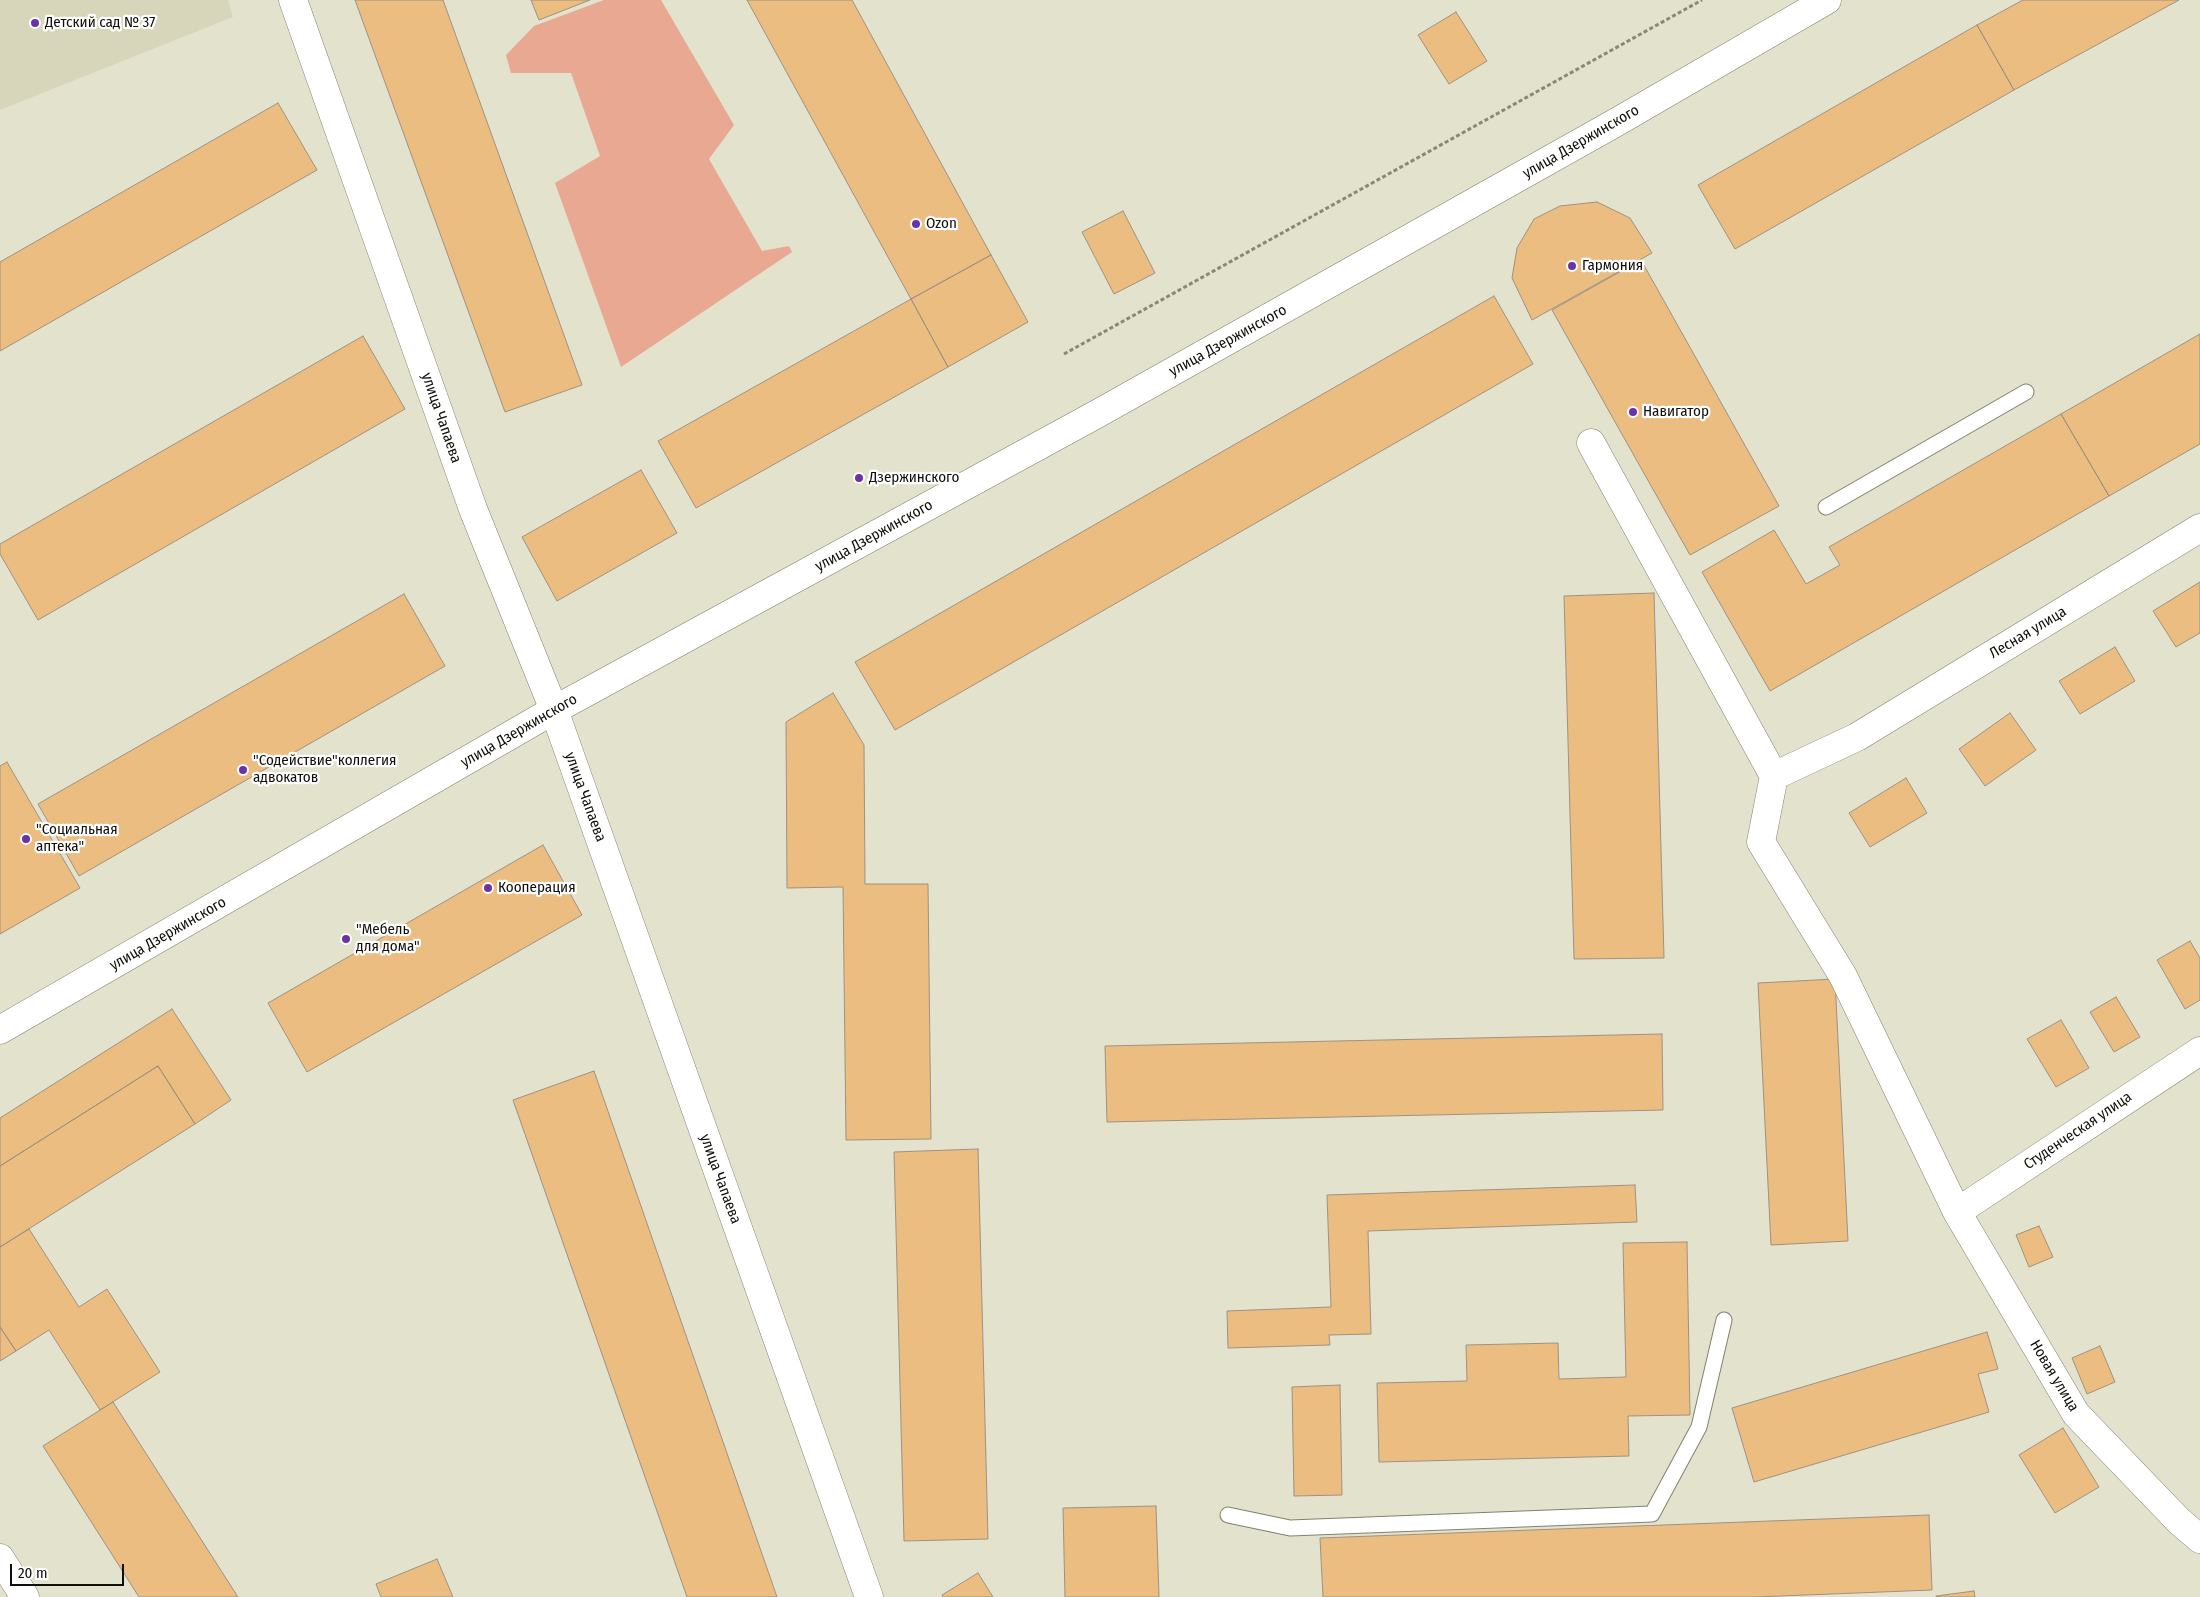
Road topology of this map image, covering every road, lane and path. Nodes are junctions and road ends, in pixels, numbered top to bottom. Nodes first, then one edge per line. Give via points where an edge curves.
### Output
1 (293, 0) edge
2 (1702, 0) edge
3 (1827, 0) edge
4 (1064, 354) dead end
5 (2026, 392) dead end
6 (1590, 443) dead end
7 (1826, 507) dead end
8 (2200, 528) edge
9 (554, 710) junction
10 (1774, 776) junction
11 (0, 1030) edge
12 (2200, 1050) edge
13 (1957, 1212) junction
14 (1724, 1320) dead end
15 (1228, 1514) dead end
16 (2200, 1540) edge
17 (0, 1558) edge
18 (24, 1597) edge
19 (868, 1597) edge

1 - 9 street, улица Чапаева via 473,509
2 - 4 path
3 - 9 street, улица Дзержинского via 1097,414
5 - 7 lane
6 - 10 street
8 - 10 street, Лесная улица via 1857,737
9 - 11 street, улица Дзержинского
9 - 19 street, улица Чапаева
10 - 13 street, Новая улица via 1761,842 1843,976
12 - 13 street, Студенческая улица
13 - 16 street, Новая улица via 2076,1414
14 - 15 lane via 1699,1427 1652,1514 1290,1528
17 - 18 street

